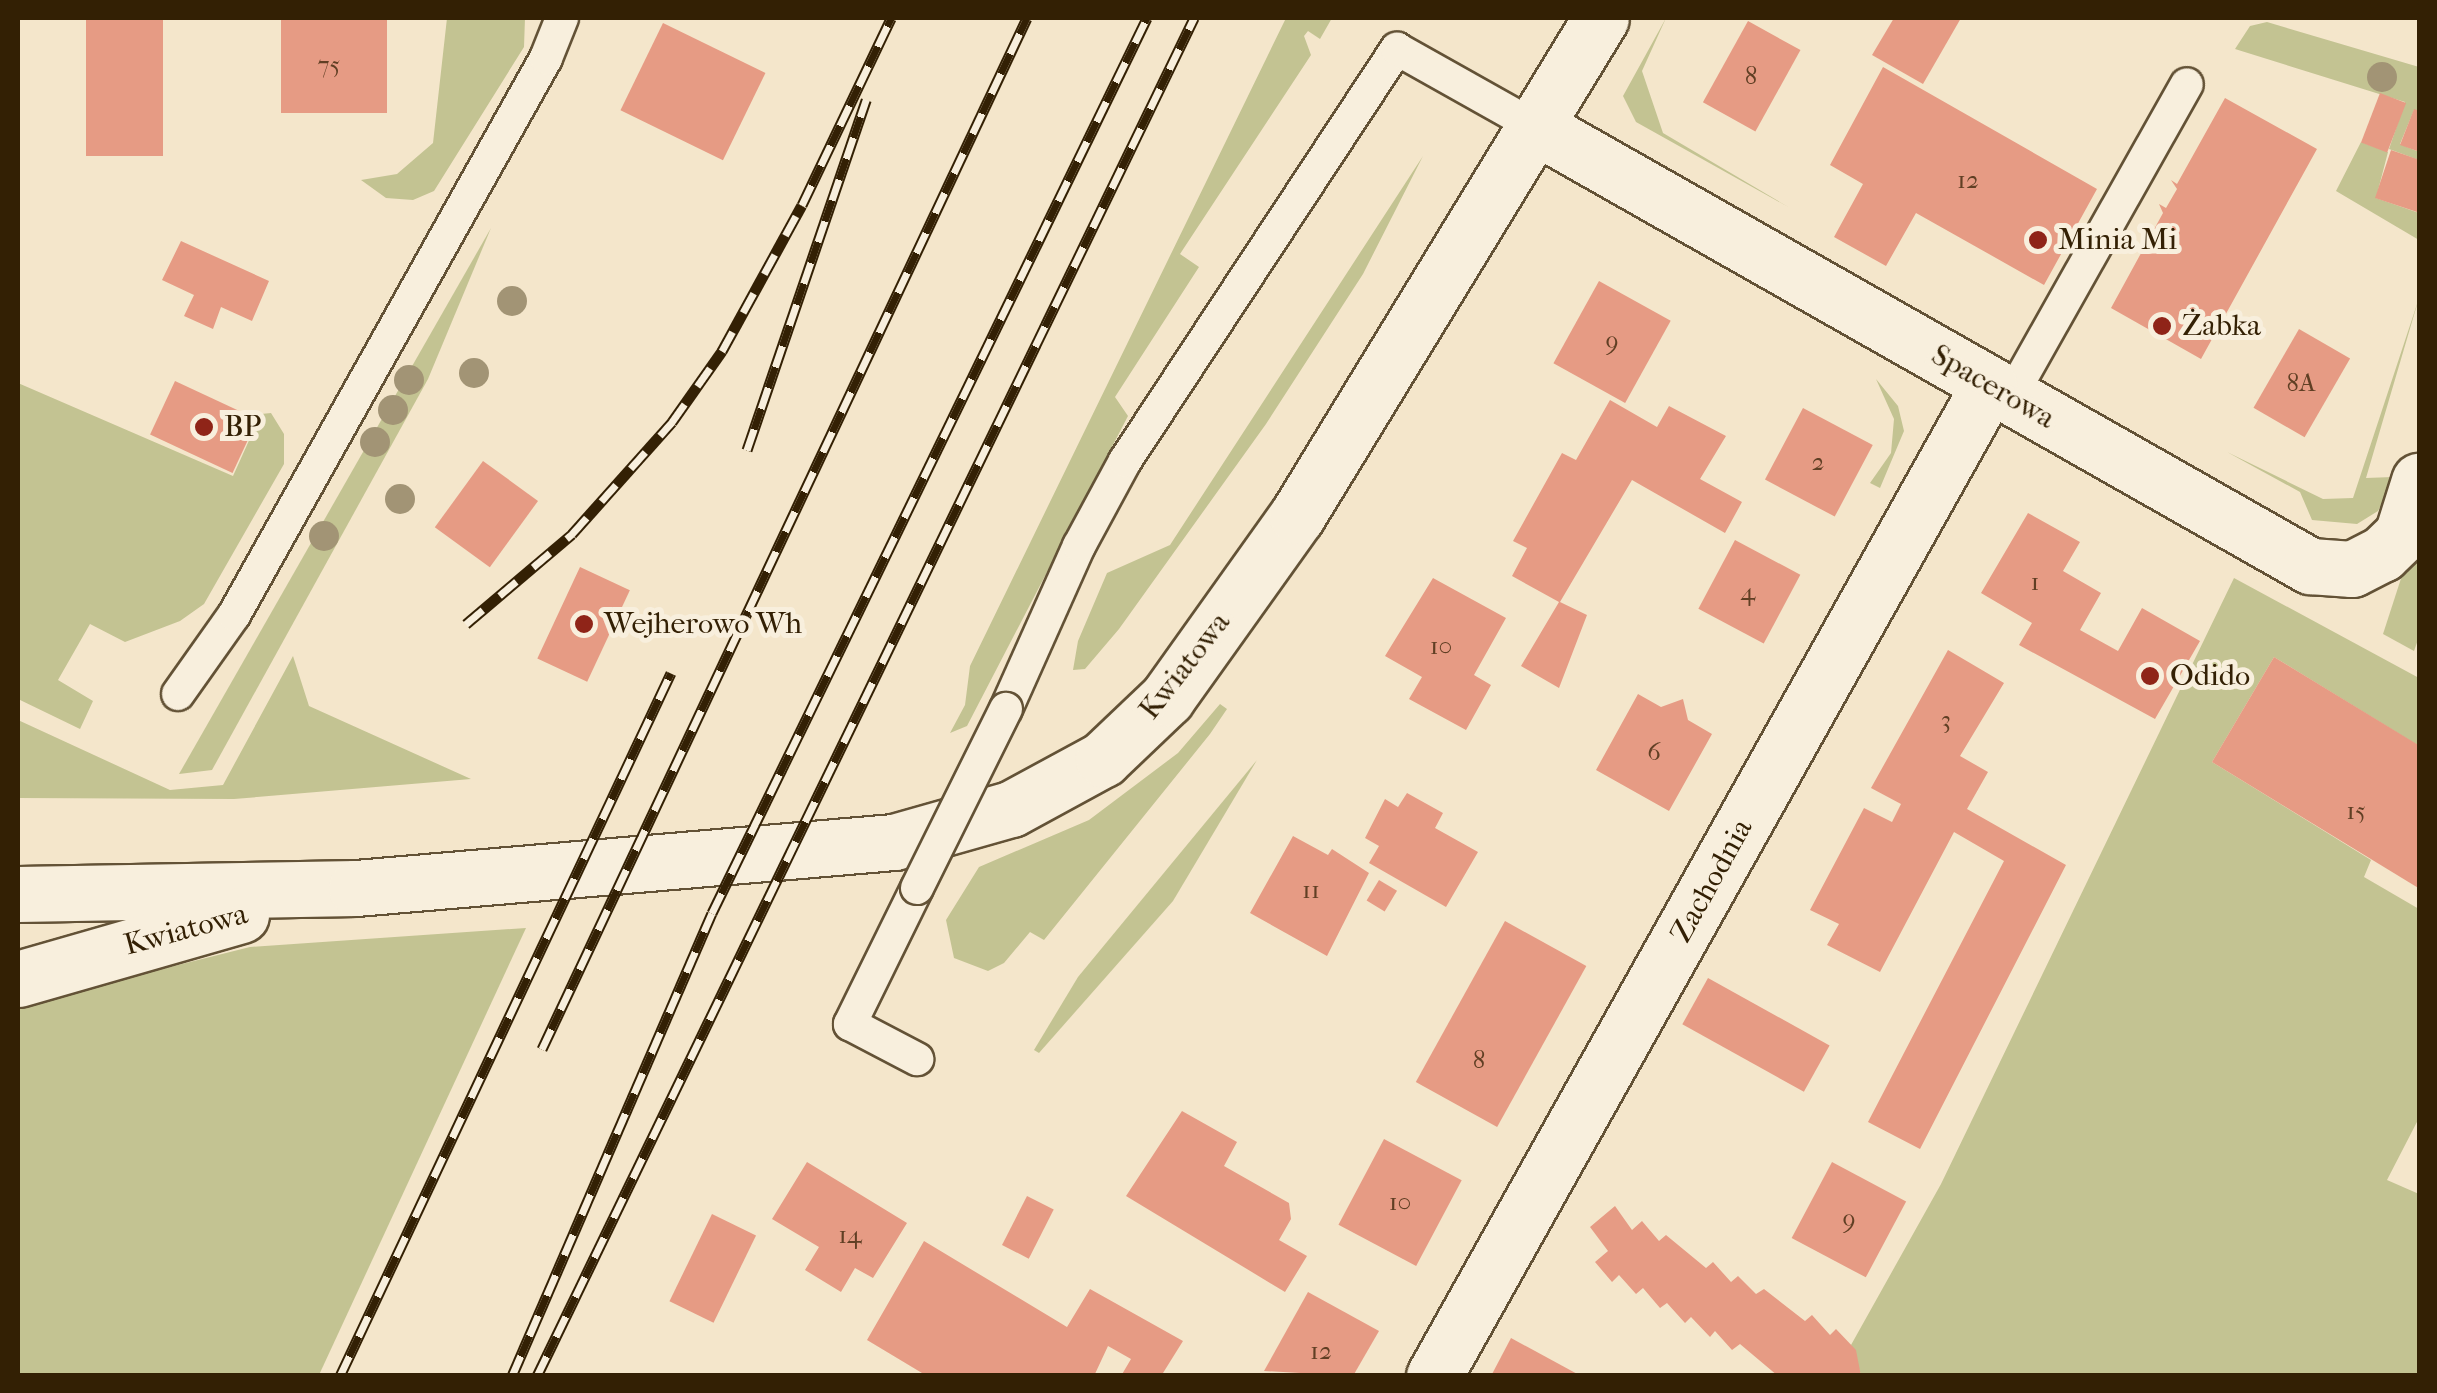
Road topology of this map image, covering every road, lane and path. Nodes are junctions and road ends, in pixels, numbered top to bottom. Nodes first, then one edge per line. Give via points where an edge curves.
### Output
1 (562, 18) edge
2 (1601, 18) edge
3 (2186, 84) dead end
4 (1538, 128) junction
5 (2000, 391) junction
6 (2419, 480) edge
7 (178, 694) dead end
8 (356, 888) junction
9 (18, 894) edge
10 (18, 979) edge
11 (917, 1059) dead end
12 (1434, 1376) edge

1 - 7 lane via 546,58 234,614
2 - 4 street, Kwiatowa
3 - 5 lane
4 - 5 street, Spacerowa
4 - 8 street, Kwiatowa via 1297,516 1167,698 1102,759 1011,810 908,840
4 - 11 lane, bridge via 1397,49 1125,461 850,1024
5 - 6 street, Spacerowa via 2310,566 2352,569 2382,554 2402,535
5 - 12 street, Zachodnia
8 - 9 street, Kwiatowa
8 - 10 street, Kwiatowa

